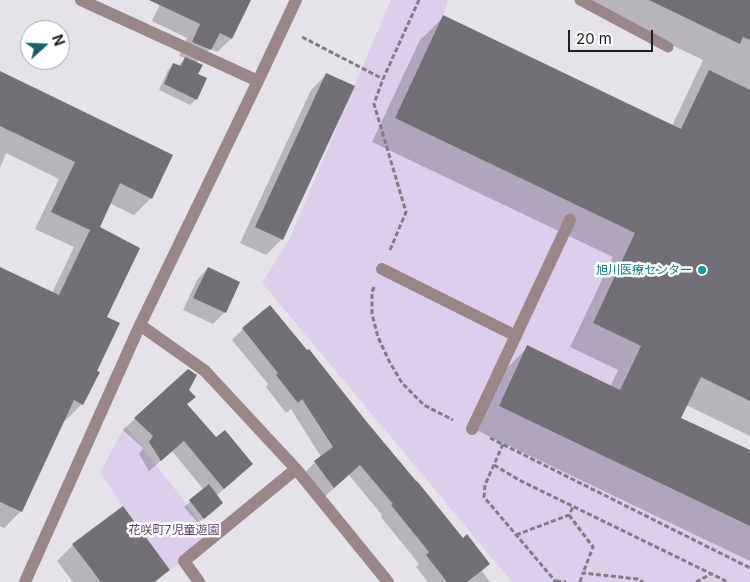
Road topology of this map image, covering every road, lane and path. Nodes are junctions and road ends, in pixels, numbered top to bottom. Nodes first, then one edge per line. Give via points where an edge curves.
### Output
1 (82, 0) edge
2 (296, 0) edge
3 (580, 0) edge
4 (283, 28) junction
5 (668, 47) dead end
6 (383, 79) dead end
7 (258, 81) junction
8 (570, 220) dead end
9 (382, 269) dead end
10 (140, 325) junction
11 (516, 336) junction
12 (472, 429) dead end
13 (503, 444) dead end
14 (494, 465) junction
15 (296, 469) junction
16 (573, 507) junction
17 (569, 515) junction
18 (516, 535) junction
19 (583, 573) junction
20 (711, 574) junction
21 (25, 582) edge
22 (199, 582) edge
23 (388, 582) edge
24 (555, 582) edge
25 (566, 582) edge
26 (580, 582) edge
27 (643, 582) edge
28 (696, 582) edge
29 (728, 582) edge

1 - 7 street
2 - 4 street
3 - 5 lane
4 - 6 path
4 - 7 street
7 - 10 street
8 - 11 street
9 - 11 street
10 - 15 street via 205,371
10 - 21 street
11 - 12 street
13 - 14 path
14 - 16 path
14 - 18 path via 485,485 484,497
15 - 22 street via 184,561
15 - 23 street
16 - 17 path
16 - 20 path
17 - 18 path
17 - 19 path via 593,547
18 - 24 path
19 - 26 path
19 - 27 path
20 - 28 path
20 - 29 path
24 - 25 path

